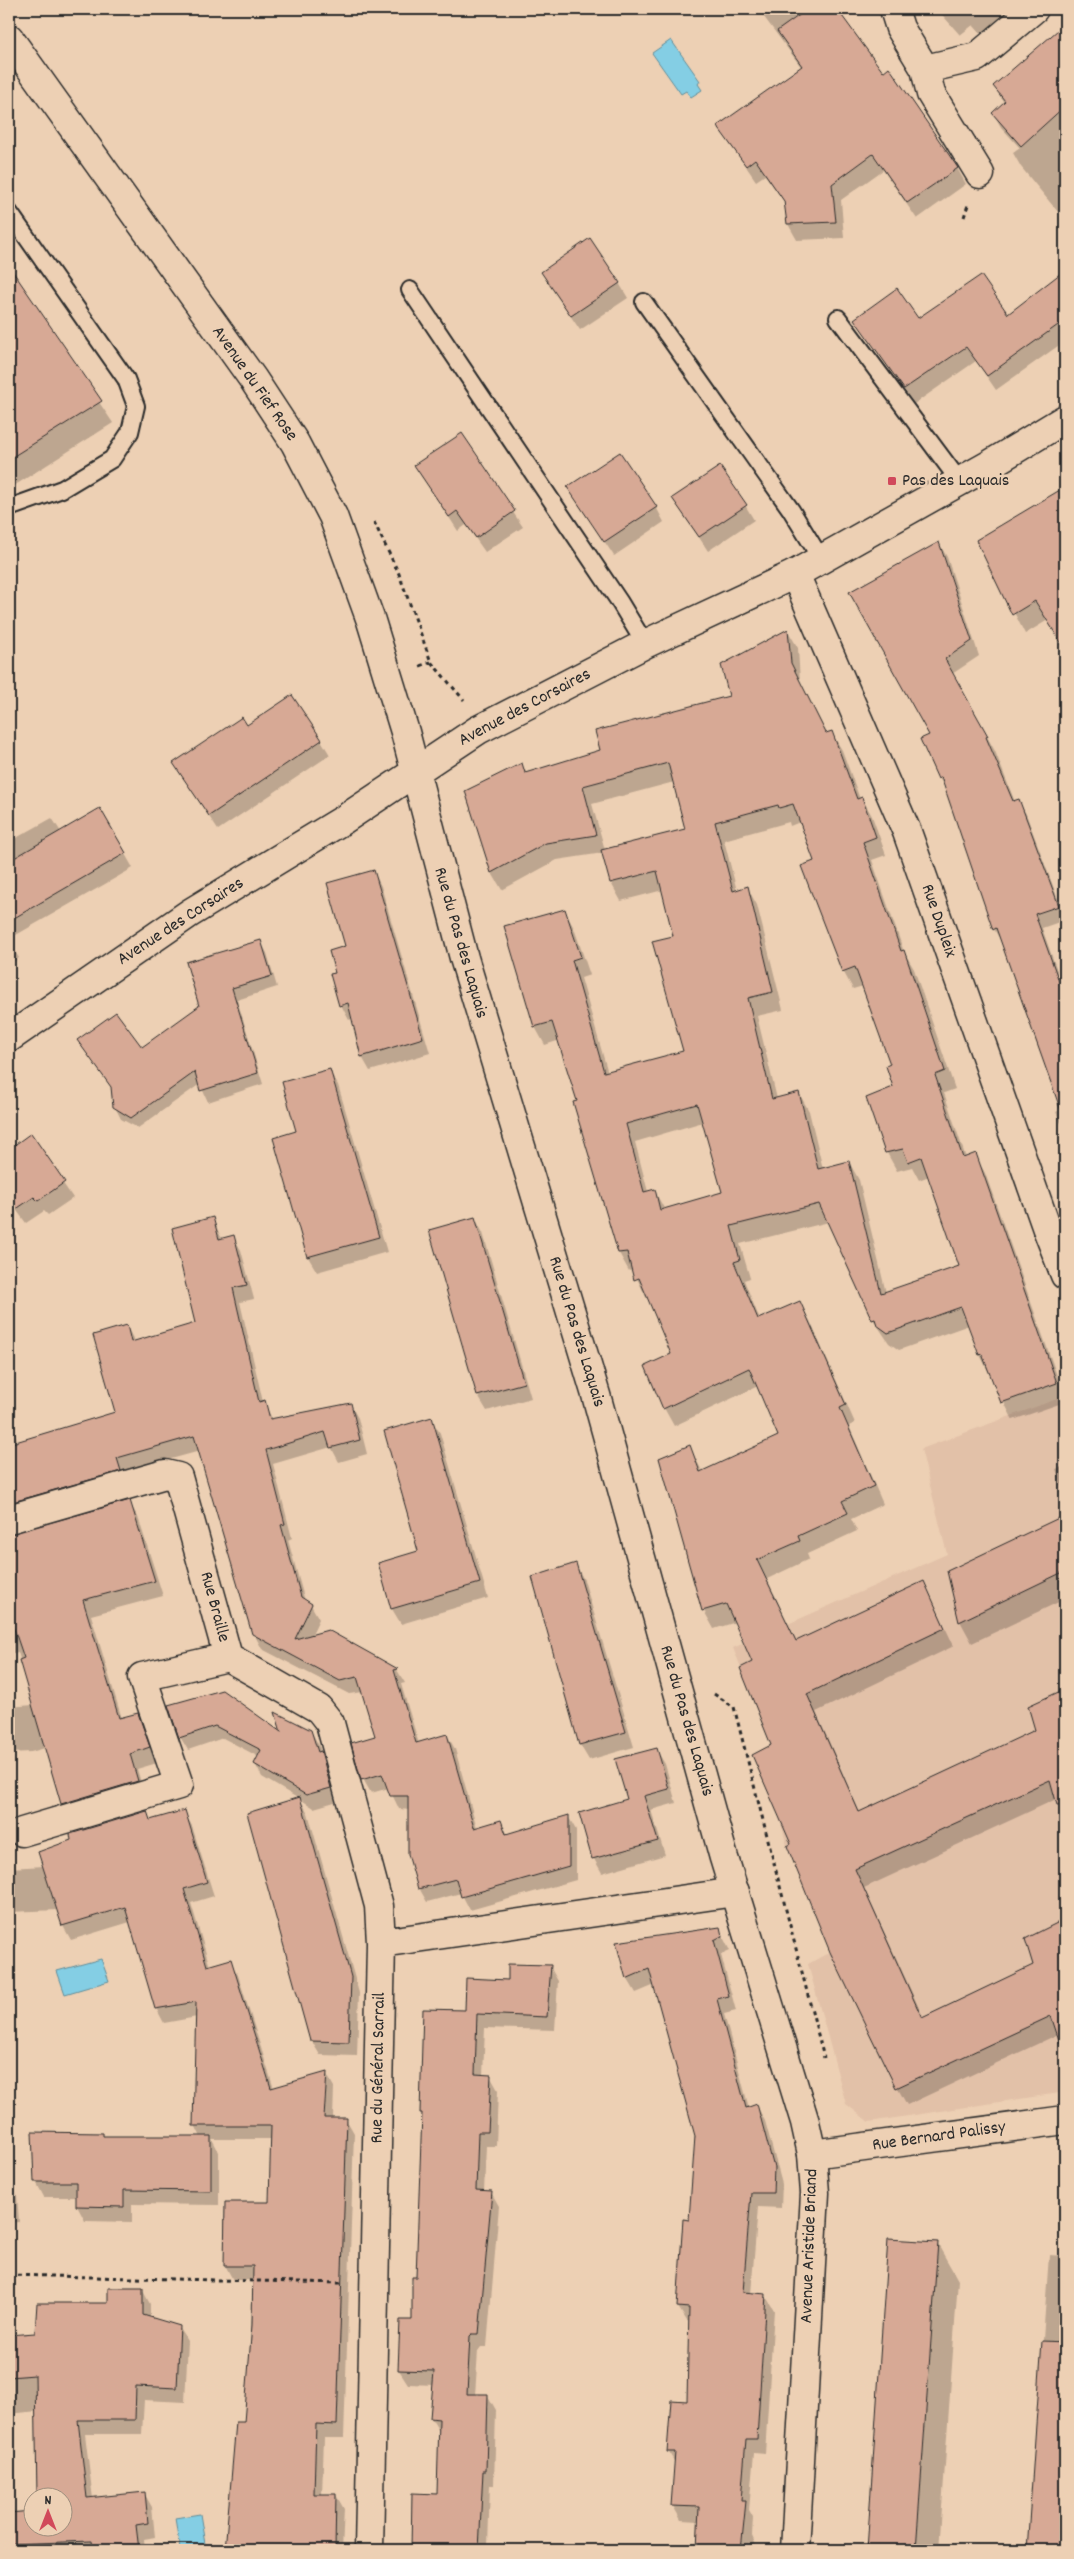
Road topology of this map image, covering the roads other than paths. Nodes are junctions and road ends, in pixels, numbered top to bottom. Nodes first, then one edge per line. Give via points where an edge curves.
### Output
1 (894, 9) edge
2 (1034, 9) edge
3 (9, 38) edge
4 (925, 69) junction
5 (980, 174) dead end
6 (9, 212) edge
7 (410, 290) dead end
8 (644, 302) dead end
9 (838, 318) dead end
10 (1065, 419) edge
11 (960, 482) junction
12 (9, 508) edge
13 (821, 559) junction
14 (795, 574) junction
15 (645, 644) junction
16 (415, 772) junction
17 (9, 1038) edge
18 (1056, 1225) edge
19 (1065, 1275) edge
20 (9, 1519) edge
21 (228, 1657) junction
22 (22, 1832) dead end
23 (734, 1892) junction
24 (381, 1943) junction
25 (1065, 2120) edge
26 (812, 2154) junction
27 (369, 2550) edge
28 (794, 2550) edge

1 - 4 street via 900,28
2 - 4 street via 977,57
3 - 16 street, Avenue du Fief Rose via 253,379 295,443 333,516 372,621
4 - 5 street via 931,94
6 - 12 lane via 126,379 136,406 130,432 112,459 62,489
7 - 15 lane
8 - 13 lane via 792,510
9 - 11 lane
10 - 11 street, Avenue des Corsaires
11 - 13 street, Avenue des Corsaires
13 - 14 street, Avenue des Corsaires
14 - 15 street, Avenue des Corsaires
14 - 18 street, Rue Dupleix via 907,832
15 - 16 street, Avenue des Corsaires via 478,730
16 - 17 street, Avenue des Corsaires via 190,913
16 - 23 street, Rue du Pas des Laquais via 464,958 596,1396
18 - 19 street, Rue Dupleix
20 - 21 street, Rue Braille via 165,1474 178,1478
21 - 22 street via 142,1677 179,1786
21 - 24 street, Rue Braille via 318,1709 330,1723 380,1906
23 - 24 street
23 - 26 street, Avenue Aristide Briand
24 - 27 street, Rue du Général Sarrail
25 - 26 street, Rue Bernard Palissy
26 - 28 street, Avenue Aristide Briand via 815,2193

